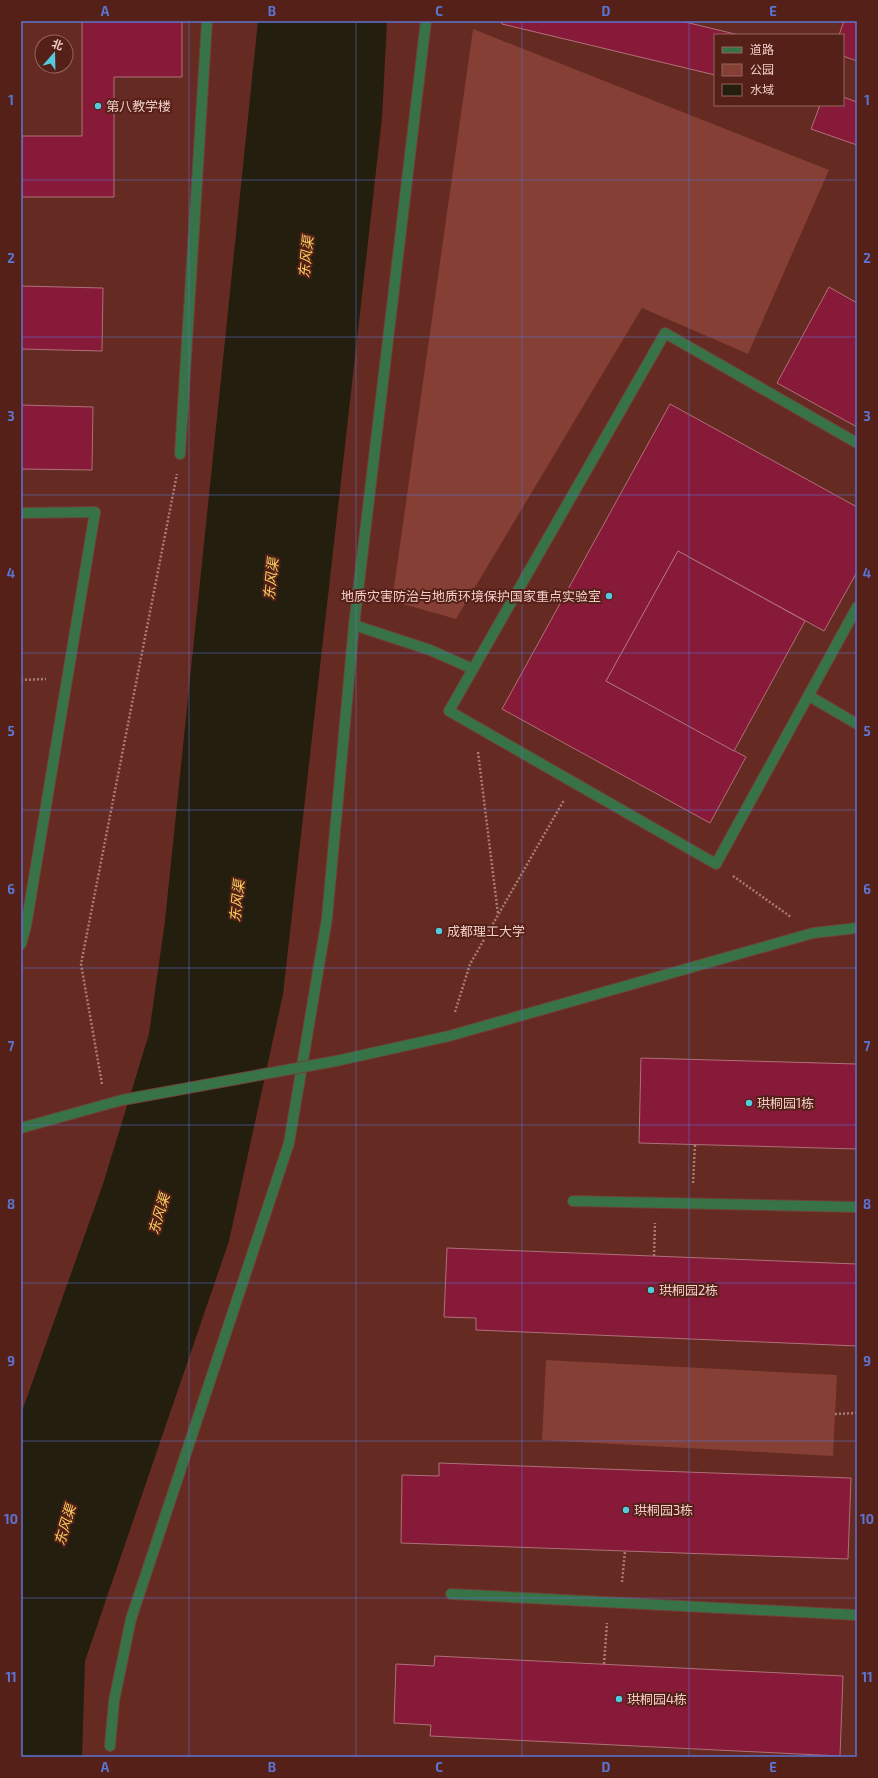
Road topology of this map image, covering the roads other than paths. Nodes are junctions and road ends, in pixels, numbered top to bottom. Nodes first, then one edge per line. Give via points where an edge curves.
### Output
1 (207, 21) edge
2 (426, 21) edge
3 (857, 442) edge
4 (180, 454) dead end
5 (21, 513) edge
6 (857, 607) edge
7 (354, 626) junction
8 (473, 669) junction
9 (809, 696) junction
10 (857, 724) edge
11 (857, 928) edge
12 (21, 944) edge
13 (21, 1128) edge
14 (573, 1201) dead end
15 (857, 1207) edge
16 (451, 1594) dead end
17 (857, 1615) edge
18 (110, 1746) dead end

1 - 4 street
2 - 7 street
3 - 8 street via 665,333
5 - 12 street via 95,512
6 - 9 street
7 - 8 street via 430,650
7 - 18 street via 327,918 289,1143 131,1619 114,1701
8 - 9 street via 449,711 716,864
9 - 10 street
11 - 13 street, bridge via 813,933 449,1036 336,1061 122,1100
14 - 15 street
16 - 17 street

